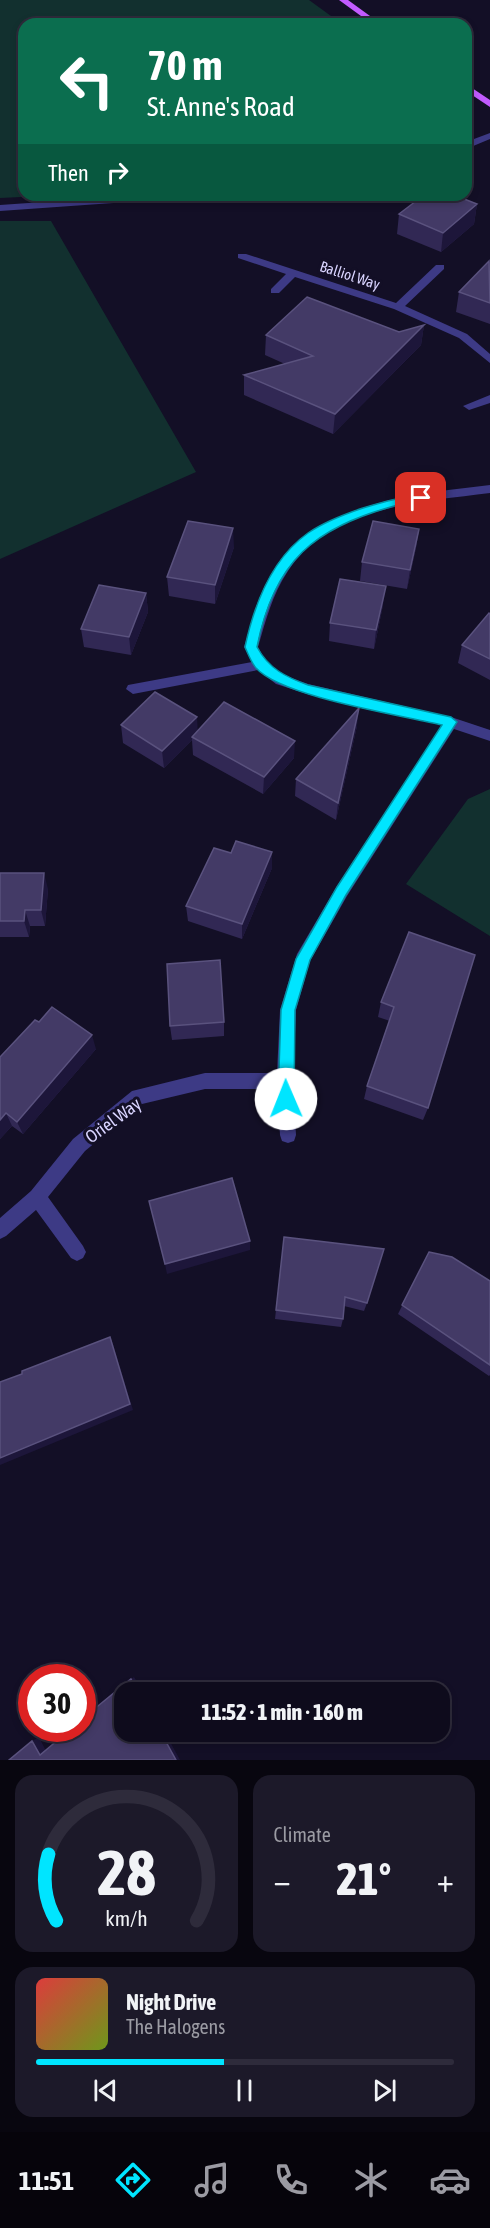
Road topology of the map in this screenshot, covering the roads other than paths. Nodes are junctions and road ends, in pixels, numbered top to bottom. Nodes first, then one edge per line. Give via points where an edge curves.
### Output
1 (343, 0) edge
2 (368, 18) edge
3 (472, 91) edge
4 (490, 104) edge
5 (490, 136) edge
6 (472, 144) edge
7 (99, 201) edge
8 (0, 208) edge
9 (242, 256) dead end
10 (440, 267) dead end
11 (293, 273) junction
12 (275, 291) dead end
13 (398, 307) junction
14 (490, 360) edge
15 (490, 399) edge
16 (469, 406) dead end
17 (490, 489) edge
18 (260, 664) junction
19 (133, 689) dead end
20 (451, 722) junction
21 (490, 736) edge
22 (285, 1081) junction
23 (288, 1135) dead end
24 (37, 1197) junction
25 (0, 1230) edge
26 (77, 1252) dead end

1 - 2 main road
3 - 4 main road
5 - 6 street
7 - 8 street
9 - 11 street, Balliol Way
10 - 13 street, Balliol Way
11 - 12 street, Balliol Way
11 - 13 street, Balliol Way
13 - 14 street, Balliol Way via 463,336
15 - 16 street
17 - 18 street via 399,501 350,517 313,535 288,558 270,587 250,647
18 - 19 street
18 - 20 street via 281,680 307,689
20 - 21 street
20 - 22 street via 303,959 288,1010
22 - 23 street
22 - 24 street, Oriel Way via 205,1081 138,1097 79,1145
24 - 25 street, Oriel Way
24 - 26 street

